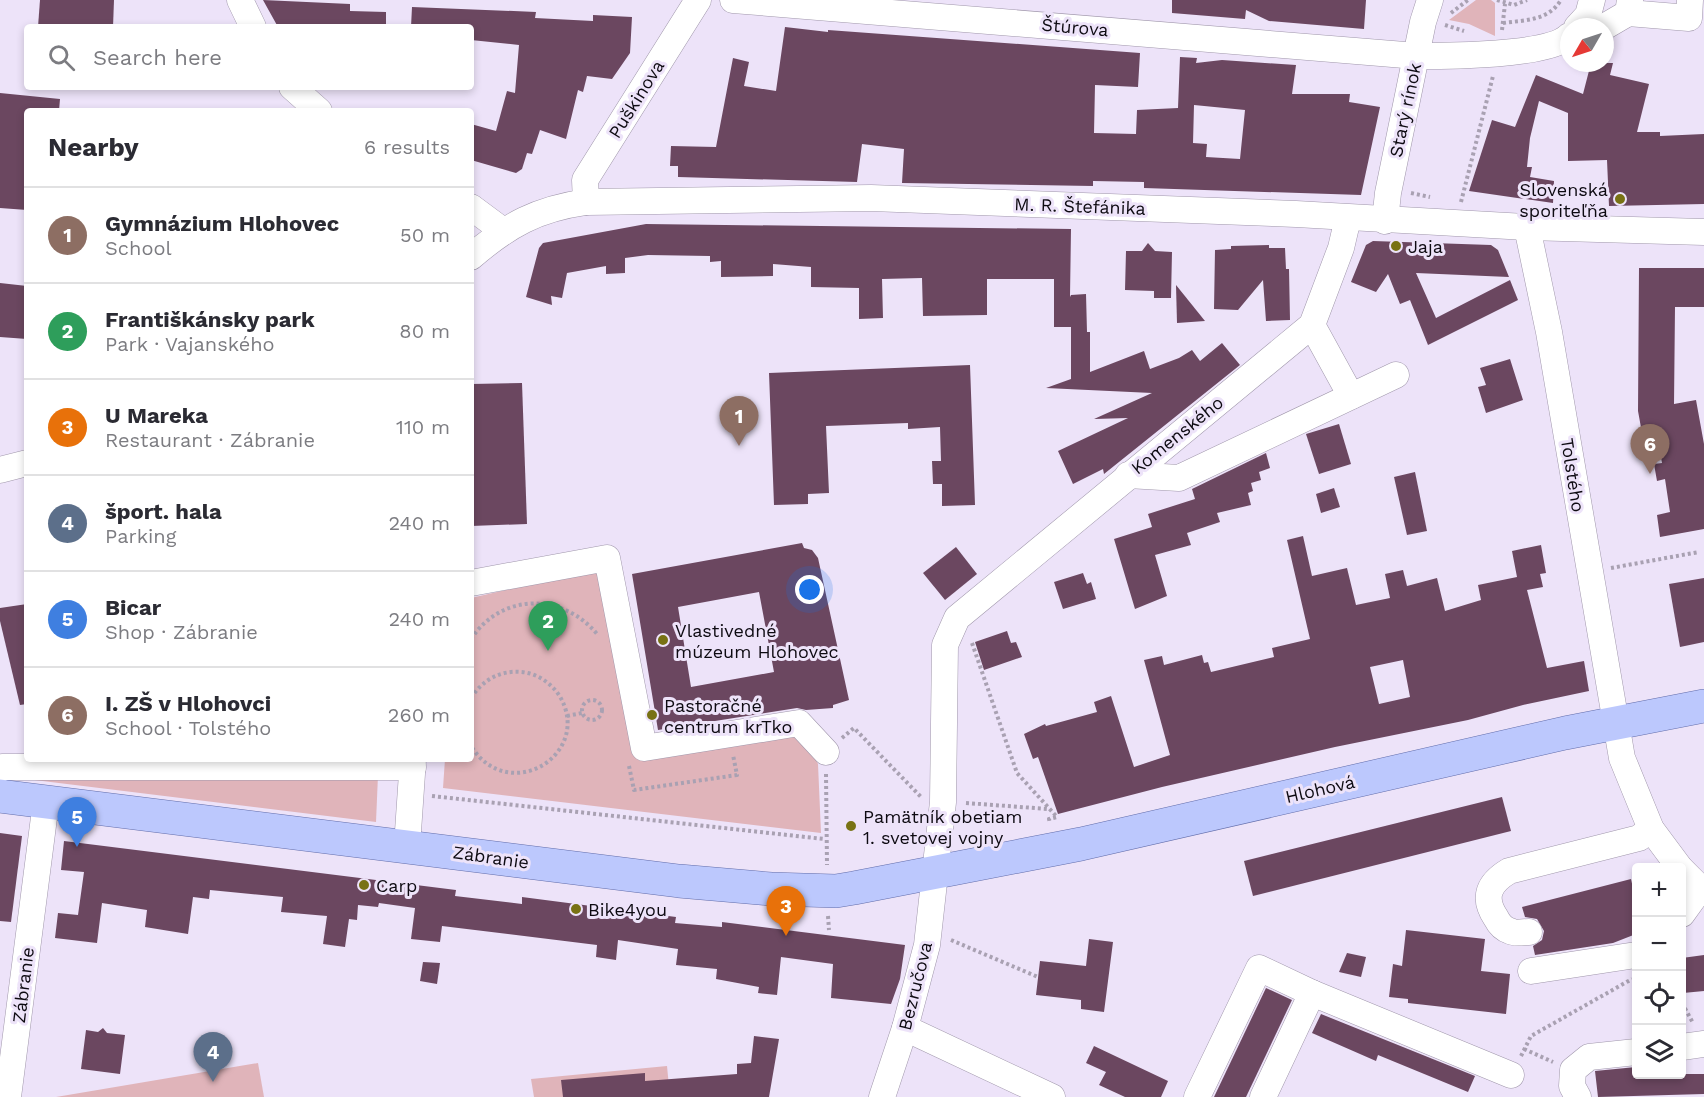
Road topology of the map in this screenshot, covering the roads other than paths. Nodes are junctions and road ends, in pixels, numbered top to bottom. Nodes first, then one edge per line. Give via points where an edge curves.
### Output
1 (240, 0) edge
2 (698, 0) edge
3 (733, 0) edge
4 (1430, 0) edge
5 (1592, 0) edge
6 (1690, 0) edge
7 (1629, 6) edge
8 (1585, 18) edge
9 (1614, 19) edge
10 (252, 24) edge
11 (1560, 39) edge
12 (1417, 56) junction
13 (295, 90) edge
14 (316, 108) edge
15 (586, 202) junction
16 (474, 209) edge
17 (1348, 218) junction
18 (1385, 221) junction
19 (1527, 227) junction
20 (502, 230) junction
21 (1704, 232) edge
22 (474, 254) edge
23 (1312, 325) junction
24 (1396, 375) dead end
25 (1351, 396) junction
26 (24, 464) edge
27 (0, 470) edge
28 (1128, 475) junction
29 (474, 582) edge
30 (957, 618) joint
31 (1704, 706) edge
32 (1615, 723) junction
33 (826, 752) road end
34 (413, 763) edge
35 (0, 769) edge
36 (0, 796) edge
37 (46, 802) junction
38 (1650, 829) junction
39 (407, 846) junction
40 (1676, 863) edge
41 (935, 871) junction
42 (1686, 874) edge
43 (1702, 890) edge
44 (1686, 909) edge
45 (1529, 932) dead end
46 (1632, 956) edge
47 (1531, 971) dead end
48 (1312, 993) junction
49 (905, 1028) junction
50 (1704, 1044) edge
51 (1686, 1046) edge
52 (1632, 1052) edge
53 (1511, 1075) road end
54 (8, 1097) edge
55 (882, 1097) edge
56 (1052, 1097) edge
57 (1197, 1097) edge
58 (1263, 1097) edge
59 (1578, 1097) edge

1 - 10 street
2 - 15 street, Puškinova via 585,180
3 - 12 street, Štúrova
4 - 12 street, Starý rínok
5 - 8 street
6 - 7 street via 1689,18
7 - 9 street
11 - 12 street, Štúrova via 1535,48 1495,53
12 - 18 street, Starý rínok
13 - 14 street
15 - 17 street, M. R. Štefánika via 871,198
15 - 20 street, M. R. Štefánika via 556,206
16 - 20 street
17 - 18 street, M. R. Štefánika
17 - 23 street
18 - 19 street, M. R. Štefánika
19 - 21 street, M. R. Štefánika
19 - 32 street, Tolstého via 1549,332
20 - 22 street, M. R. Štefánika
23 - 25 street
23 - 28 street, Komenského
24 - 25 street
25 - 28 street via 1179,478
26 - 27 street
28 - 30 street, Komenského
29 - 33 street via 608,558 644,748 799,723
30 - 41 street, Bezručova via 945,645 943,802
31 - 32 main road, Hlohová
32 - 38 street, Tolstého via 1624,766
32 - 41 main road, Hlohová via 1081,844
34 - 35 street
34 - 39 street
36 - 37 main road, Zábranie
37 - 39 main road, Zábranie
37 - 54 street, Zábranie
38 - 40 street, Tolstého
38 - 45 street via 1639,838 1509,871 1494,880 1488,894 1489,908 1500,925 1511,933
39 - 41 main road, Zábranie via 771,889 836,891
41 - 49 street, Bezručova via 927,945
42 - 43 street, Tolstého
43 - 44 street
46 - 47 street
48 - 53 street
48 - 57 street via 1259,968
48 - 58 street
49 - 55 street, Bezručova
49 - 56 street
50 - 51 street
52 - 59 street via 1589,1057 1573,1070 1572,1086

